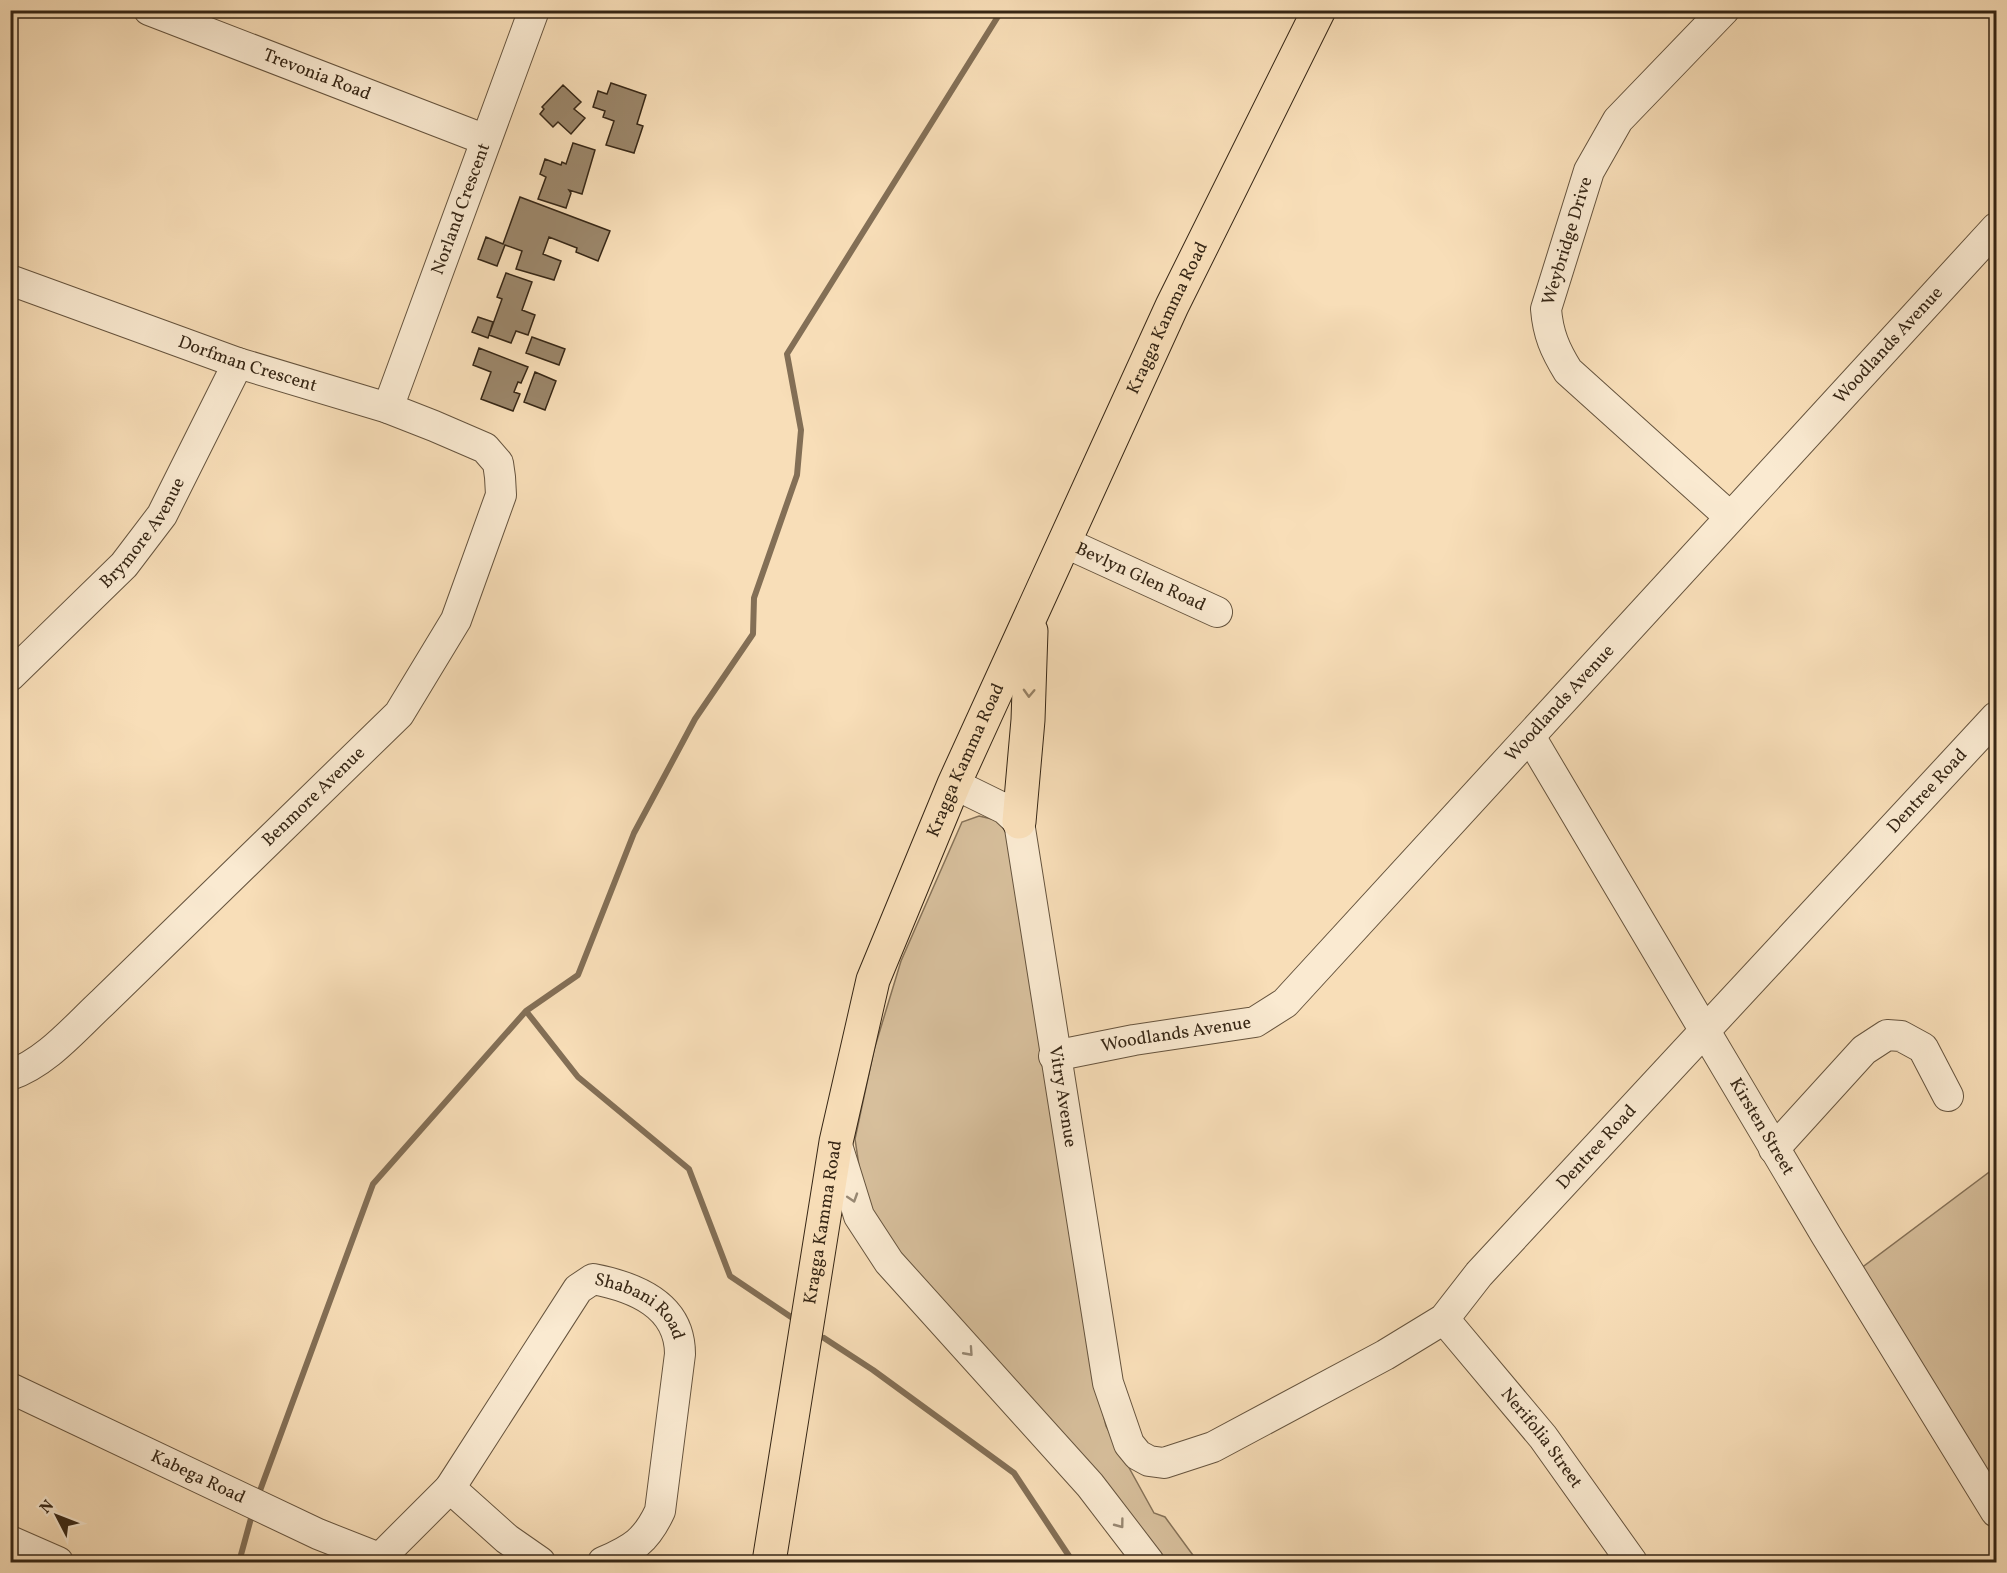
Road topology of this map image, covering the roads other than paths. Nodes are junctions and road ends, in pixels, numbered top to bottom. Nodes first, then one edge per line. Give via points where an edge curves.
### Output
1 (149, 10) edge
2 (534, 10) edge
3 (1319, 10) edge
4 (1724, 10) edge
5 (486, 140) junction
6 (1996, 228) edge
7 (10, 280) edge
8 (238, 363) junction
9 (388, 408) junction
10 (485, 448) joint
11 (1730, 517) junction
12 (1066, 543) junction
13 (1217, 612) dead end
14 (1032, 614) junction
15 (10, 676) edge
16 (1996, 717) edge
17 (1531, 738) junction
18 (954, 784) junction
19 (1019, 822) junction
20 (1704, 1031) junction
21 (1054, 1056) junction
22 (10, 1075) edge
23 (1947, 1096) dead end
24 (836, 1142) junction
25 (1774, 1149) junction
26 (1444, 1319) junction
27 (10, 1388) edge
28 (1129, 1444) joint
29 (450, 1488) junction
30 (1996, 1512) edge
31 (10, 1541) edge
32 (328, 1546) edge
33 (385, 1560) edge
34 (58, 1563) edge
35 (540, 1563) edge
36 (603, 1563) edge
37 (769, 1563) edge
38 (1149, 1563) edge
39 (1632, 1563) edge

1 - 5 street, Trevonia Road
2 - 5 street, Norland Crescent
3 - 12 main road, Kragga Kamma Road via 1172,306
4 - 11 street, Weybridge Drive via 1618,120 1589,171 1546,309 1553,347 1568,371
5 - 9 street, Norland Crescent
6 - 11 street, Woodlands Avenue
7 - 8 street, Dorfman Crescent
8 - 9 street, Dorfman Crescent
8 - 15 street, Brymore Avenue via 162,515 124,565
9 - 10 street, Dorfman Crescent
10 - 22 street, Benmore Avenue via 498,462 501,495 456,620 399,714 103,1002 52,1049 23,1071
11 - 17 street, Woodlands Avenue
12 - 13 street, Bevlyn Glen Road
12 - 14 main road, Kragga Kamma Road
14 - 18 main road, Kragga Kamma Road
14 -> 19 main road
16 - 20 street, Dentree Road
17 - 20 street, Kirsten Street
17 - 21 street, Woodlands Avenue via 1318,971 1270,1015 1255,1022
18 - 19 street via 1005,809
18 - 24 main road, Kragga Kamma Road via 873,980
19 - 21 street, Vitry Avenue
20 - 25 street, Kirsten Street
20 - 26 street, Dentree Road via 1479,1274
21 - 28 street, Vitry Avenue via 1108,1383
23 - 25 street via 1923,1048 1901,1036 1887,1035 1864,1050
24 - 37 main road, Kragga Kamma Road
24 -> 38 street via 859,1216 888,1262 1090,1485
25 - 30 street, Kirsten Street
26 - 28 street, Dentree Road via 1385,1355 1212,1447 1164,1463 1149,1461
26 - 39 street, Nerifolia Street via 1543,1437
27 - 32 street, Kabega Road
29 - 33 street, Shabani Road
29 - 35 street
29 - 36 street, Shabani Road via 578,1289 592,1279 624,1287 667,1313 680,1336 680,1354 660,1511 639,1544
31 - 34 street
32 - 33 street, Kabega Road

